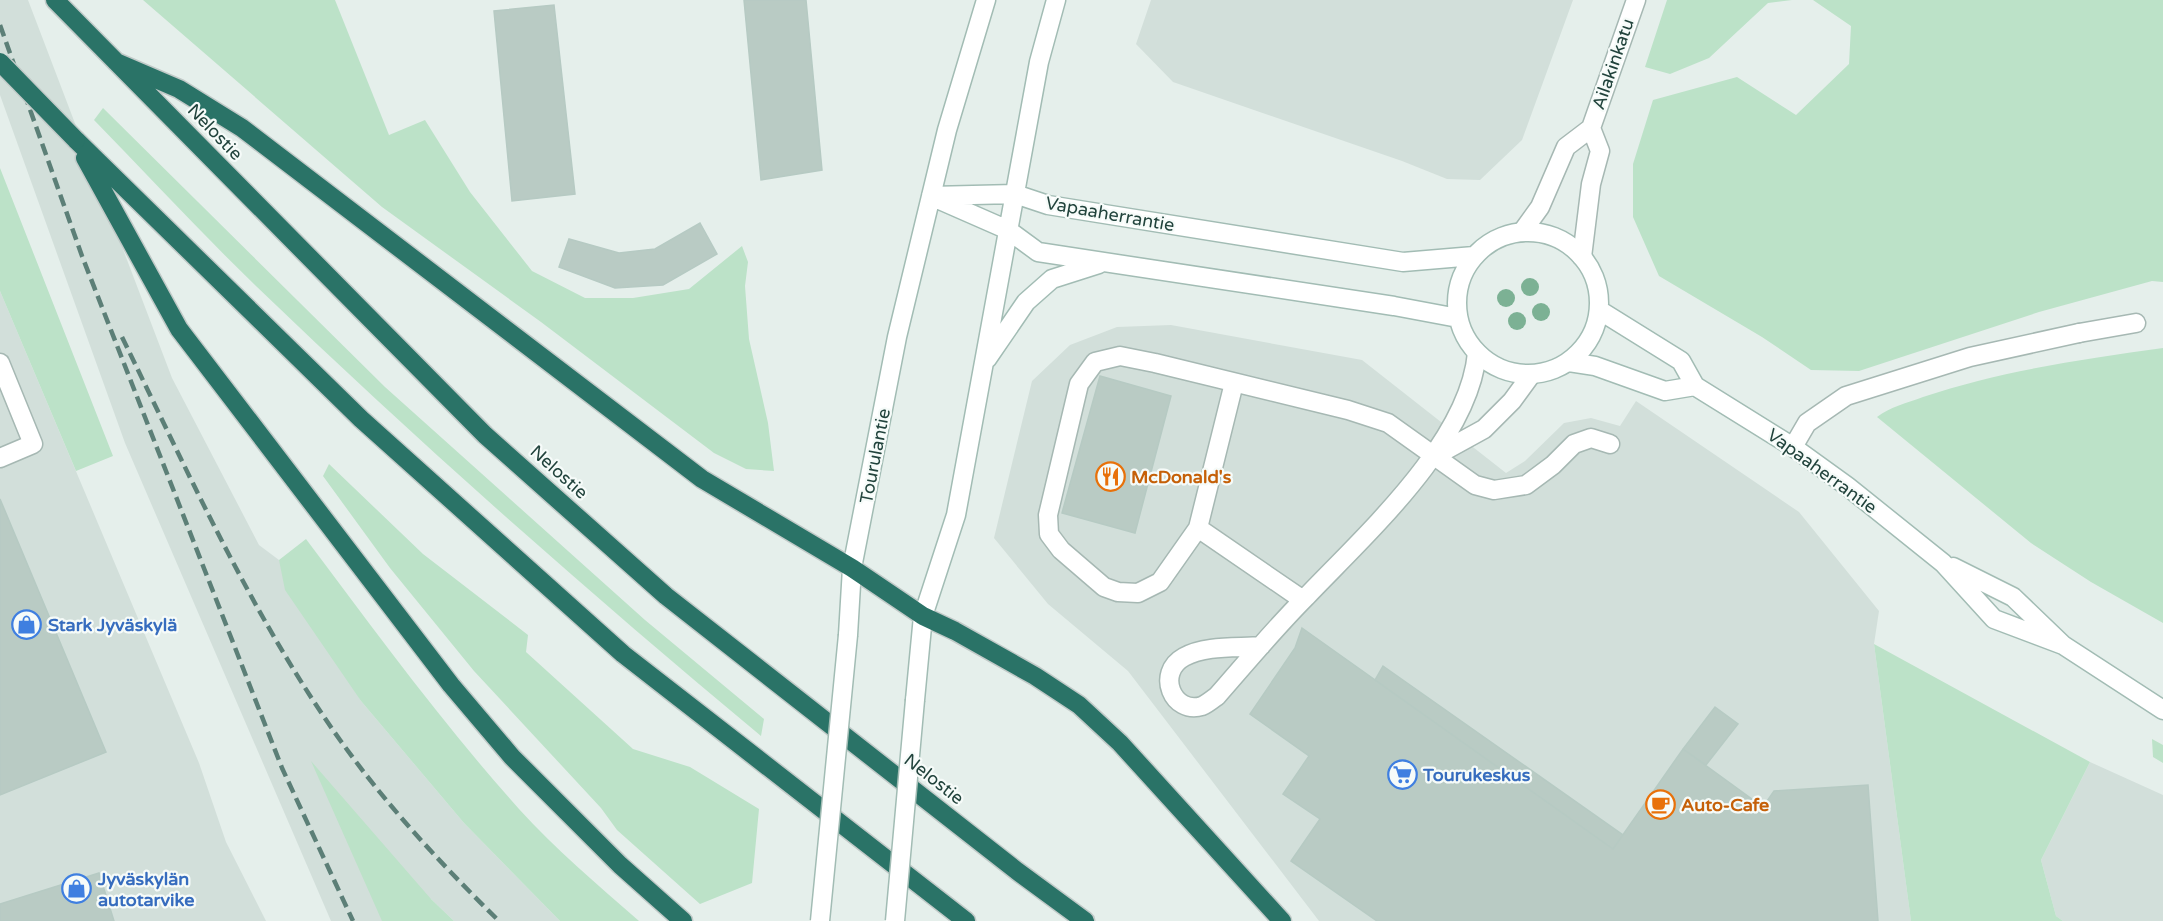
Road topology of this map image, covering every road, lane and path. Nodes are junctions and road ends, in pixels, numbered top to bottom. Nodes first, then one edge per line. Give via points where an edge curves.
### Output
1 (55, 0) edge
2 (986, 0) edge
3 (1056, 0) edge
4 (1636, 0) edge
5 (0, 62) edge
6 (116, 62) junction
7 (1592, 128) junction
8 (76, 140) junction
9 (1015, 194) junction
10 (931, 196) junction
11 (1008, 230) junction
12 (1522, 232) junction
13 (1474, 256) junction
14 (1582, 257) junction
15 (1102, 263) junction
16 (1599, 310) junction
17 (1458, 318) junction
18 (2136, 323) dead end
19 (1477, 354) junction
20 (1569, 362) junction
21 (0, 363) edge
22 (983, 365) junction
23 (1531, 375) junction
24 (1234, 383) junction
25 (1695, 387) junction
26 (1610, 444) dead end
27 (1793, 447) junction
28 (1433, 457) junction
29 (0, 458) edge
30 (1198, 528) junction
31 (1943, 562) junction
32 (852, 568) junction
33 (1303, 600) junction
34 (923, 616) junction
35 (2063, 645) junction
36 (1261, 646) junction
37 (2163, 710) edge
38 (683, 921) edge
39 (820, 921) edge
40 (895, 921) edge
41 (966, 921) edge
42 (1085, 921) edge
43 (1282, 921) edge

1 - 6 highway, Nelostie
2 - 10 street, Tourulantie
3 - 9 street via 1038,62
4 - 7 street, Ailakinkatu
5 - 8 highway, bridge
6 - 32 highway via 179,89 242,128 702,479
6 - 42 highway, Nelostie via 485,435 658,588 1007,864
7 - 12 street, Ailakinkatu via 1566,147 1540,207
7 - 14 street, Ailakinkatu via 1600,151 1591,184
8 - 38 highway via 179,329 451,685 513,757 600,846
8 - 41 highway via 361,419 623,654
9 - 10 street, Vapaaherrantie
9 - 11 street
9 - 13 street, Vapaaherrantie via 1048,205 1403,262
10 - 11 street
10 - 32 street, Tourulantie via 897,337
11 - 15 street via 1038,252
11 - 22 street
12 - 13 street via 1492,242
12 - 14 street via 1545,234 1565,242
13 - 17 street via 1462,274
14 - 16 street via 1594,276
15 - 17 street
15 - 22 street via 1052,279 1026,302
16 - 20 street via 1584,348
16 - 25 street, Vapaaherrantie via 1681,361
17 - 19 street
18 - 27 street via 1970,357 1846,396 1807,423
19 - 23 street via 1492,366
19 - 28 street via 1475,375
20 - 23 street
20 - 25 street via 1595,366 1665,391
21 - 29 street via 33,444
22 - 34 street via 956,515
23 - 28 street via 1484,429
24 - 28 street via 1388,423
24 - 30 street
24 - 30 street via 1120,356 1095,362 1080,384 1048,515 1049,534 1061,550 1104,587 1119,592 1138,592 1160,582
25 - 27 street, Vapaaherrantie
26 - 28 street via 1591,438 1574,444 1526,485 1494,490 1475,485
27 - 31 street, Vapaaherrantie
28 - 33 street via 1396,503
30 - 33 street
31 - 35 street, Vapaaherrantie via 2013,597
31 - 35 street, Vapaaherrantie via 1994,619
32 - 34 highway
32 - 39 street, Tourulantie, bridge
33 - 36 street
34 - 40 street, bridge
34 - 43 highway via 1035,676 1079,705 1120,743
35 - 37 street, Vapaaherrantie
36 - 36 street via 1217,696 1203,706 1192,707 1170,692 1172,666 1183,657 1199,651

